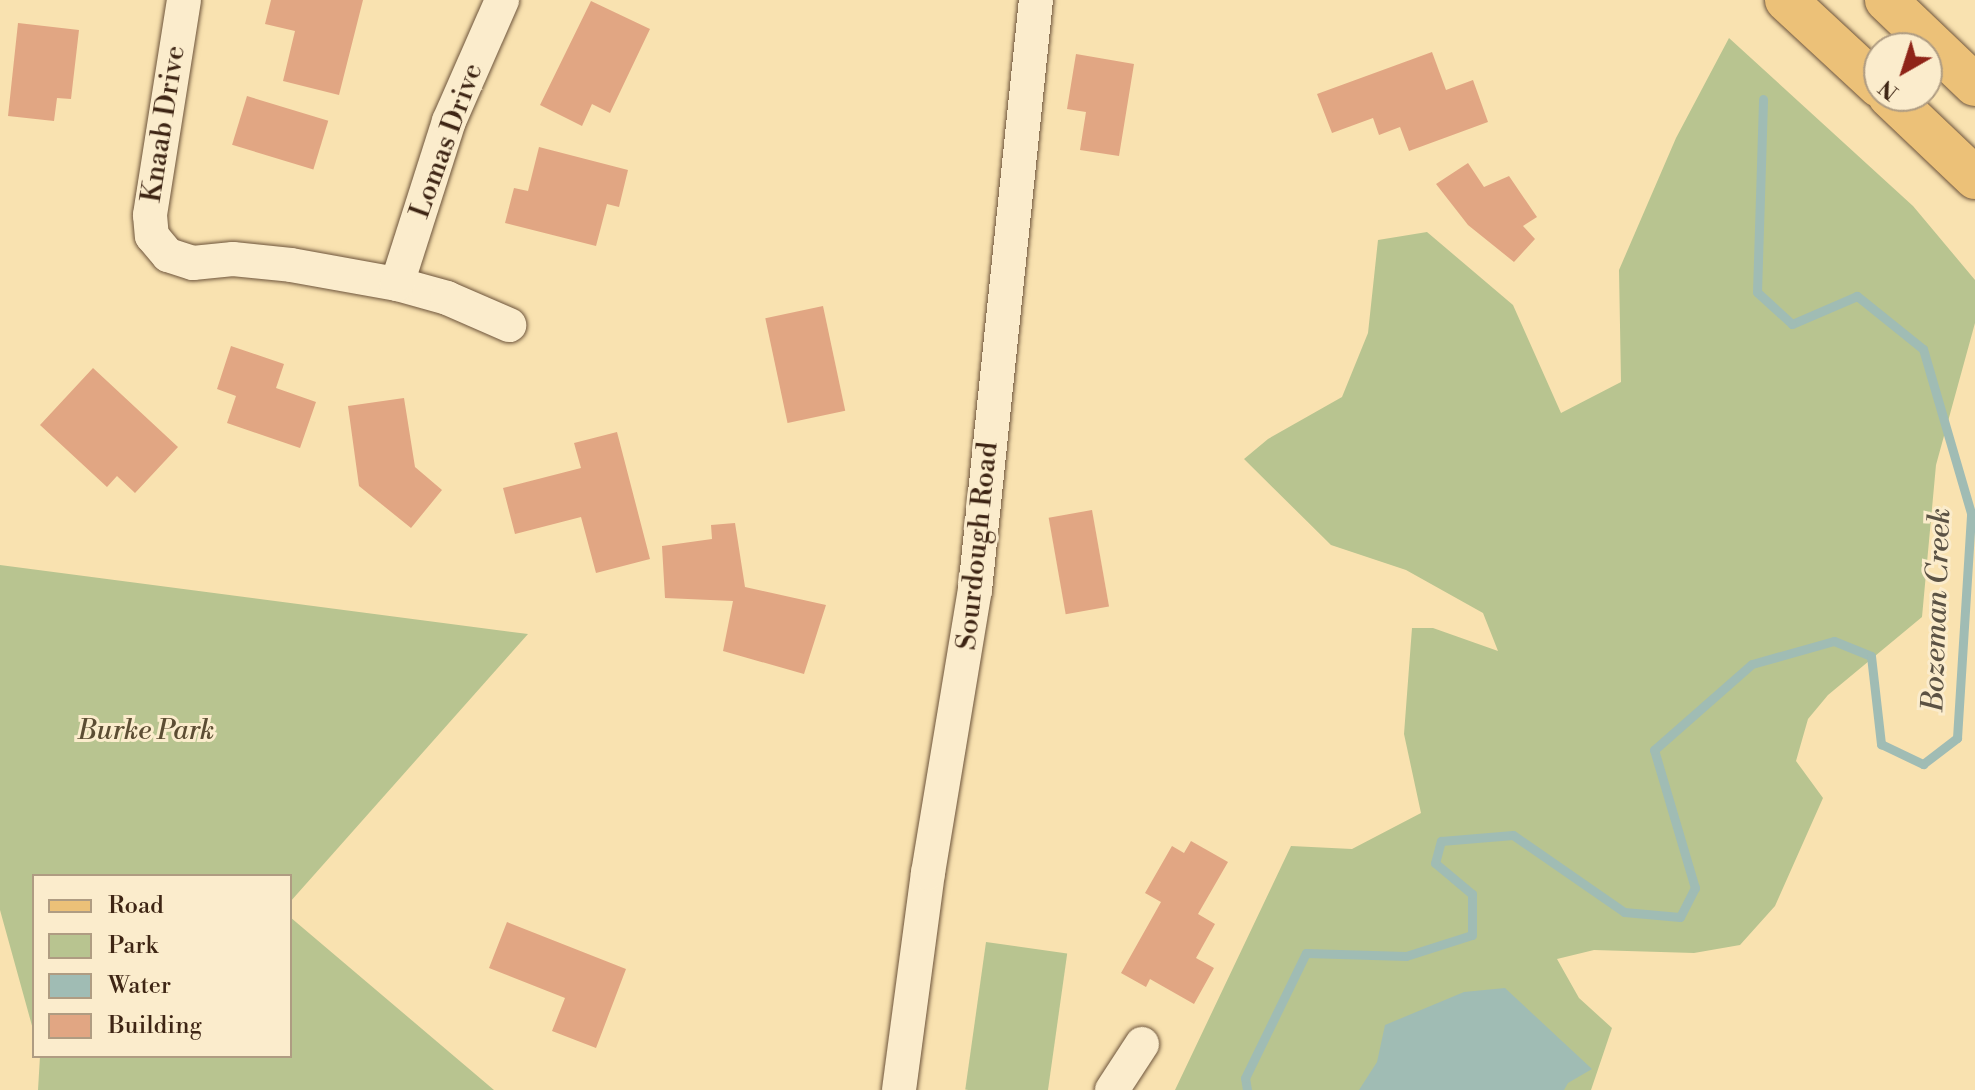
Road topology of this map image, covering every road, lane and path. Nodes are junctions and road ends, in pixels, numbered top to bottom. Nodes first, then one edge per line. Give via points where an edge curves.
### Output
1 (184, 0) edge
2 (502, 0) edge
3 (1036, 0) edge
4 (1786, 0) edge
5 (1886, 0) edge
6 (1863, 71) edge
7 (1975, 85) edge
8 (1906, 112) edge
9 (1975, 178) edge
10 (397, 284) junction
11 (509, 325) dead end
12 (1142, 1044) dead end
13 (899, 1090) edge
14 (1112, 1090) edge

1 - 10 street, Knaab Drive via 150,215 152,236 168,255 193,263 233,259
2 - 10 street, Lomas Drive via 449,121
3 - 13 street, Sourdough Road via 975,590
4 - 6 main road
5 - 7 main road
8 - 9 main road
10 - 11 street via 447,298
12 - 14 street

